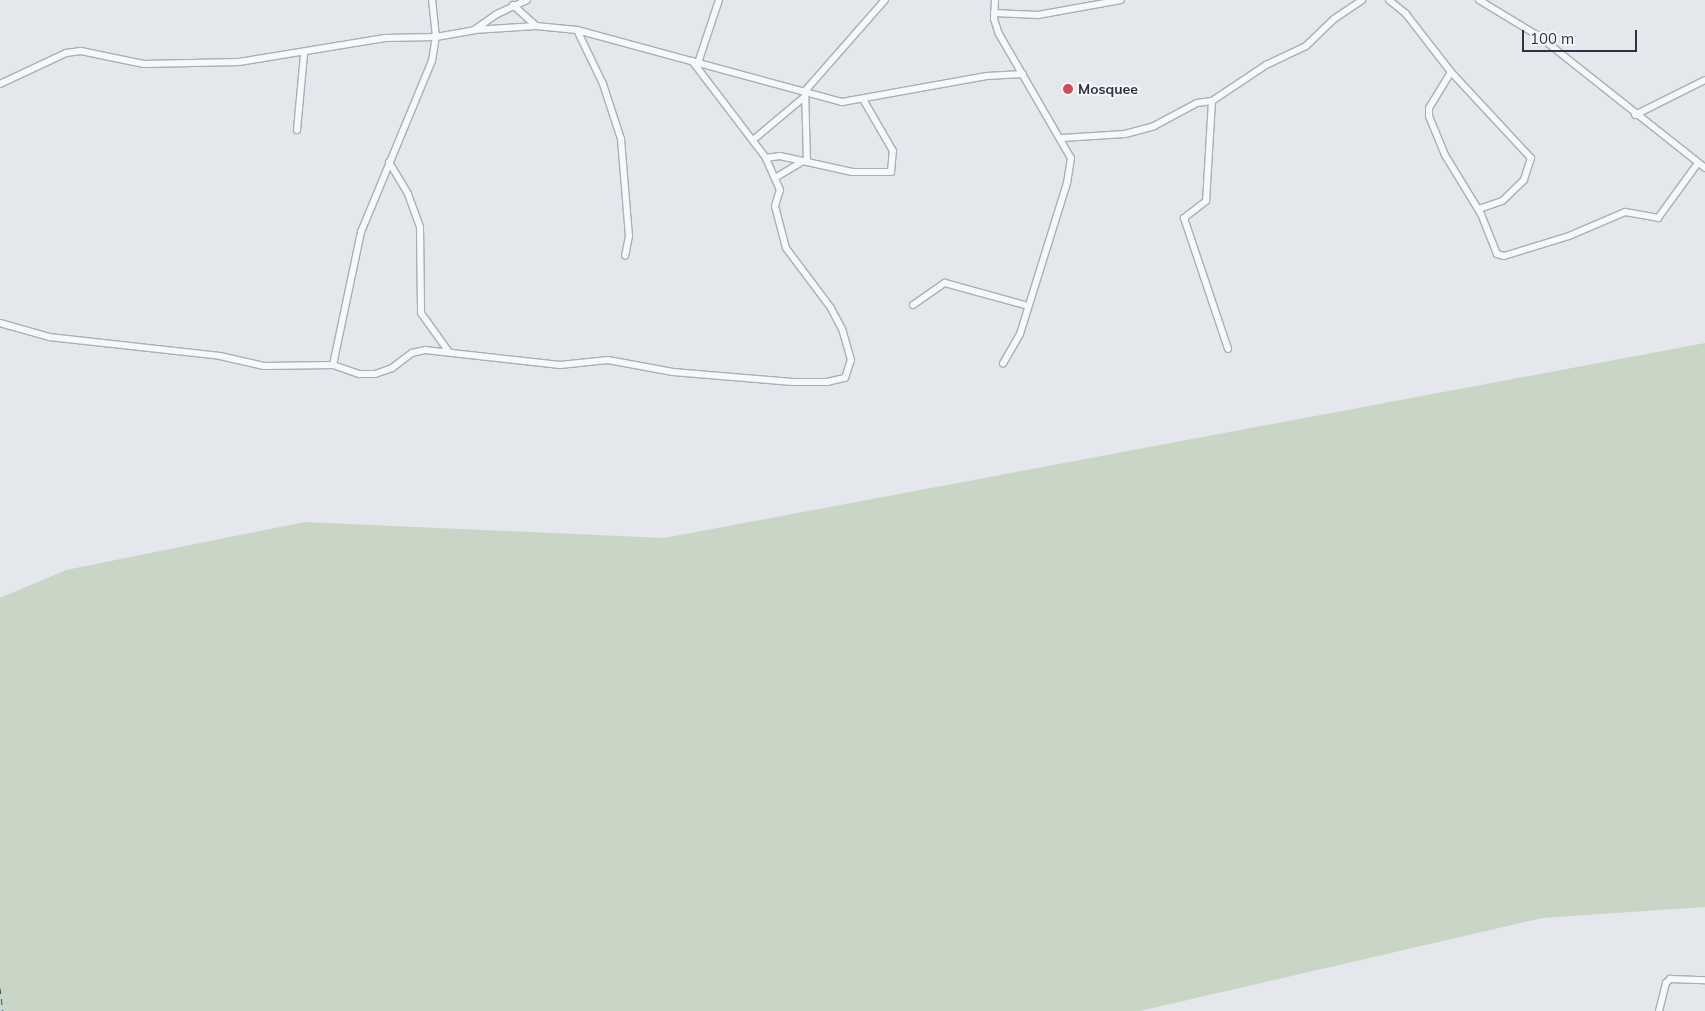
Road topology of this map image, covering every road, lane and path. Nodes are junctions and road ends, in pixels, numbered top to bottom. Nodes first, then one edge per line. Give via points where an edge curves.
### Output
1 (432, 0) edge
2 (527, 0) edge
3 (719, 0) edge
4 (885, 0) edge
5 (994, 0) edge
6 (1121, 0) edge
7 (1362, 0) edge
8 (1389, 0) edge
9 (1479, 0) edge
10 (513, 5) junction
11 (994, 13) junction
12 (536, 26) junction
13 (474, 30) junction
14 (577, 30) junction
15 (436, 36) junction
16 (304, 54) junction
17 (695, 62) junction
18 (1451, 72) junction
19 (1023, 74) junction
20 (1705, 80) edge
21 (0, 84) edge
22 (804, 95) junction
23 (864, 101) junction
24 (1212, 101) junction
25 (1635, 115) junction
26 (297, 130) dead end
27 (1062, 138) junction
28 (753, 140) junction
29 (766, 158) junction
30 (805, 161) junction
31 (389, 162) junction
32 (1698, 163) junction
33 (1705, 168) edge
34 (775, 178) junction
35 (1479, 209) junction
36 (625, 256) dead end
37 (914, 305) dead end
38 (1028, 306) junction
39 (0, 323) edge
40 (1228, 349) dead end
41 (449, 352) junction
42 (334, 364) junction
43 (1003, 364) dead end
44 (1705, 980) edge
45 (1660, 1011) edge

1 - 15 street
2 - 10 street
3 - 17 street
4 - 22 street
5 - 11 street
6 - 11 street via 1038,15
7 - 24 street via 1334,19 1306,46 1266,65
8 - 18 street via 1406,14
9 - 25 street via 1540,37
10 - 12 street
10 - 13 street
11 - 19 street via 998,34
12 - 13 street
12 - 14 street
13 - 15 street
14 - 17 street
14 - 36 street via 603,84 622,139 629,236
15 - 16 street via 385,38
15 - 31 street via 432,61
16 - 21 street via 239,62 144,64 82,51 66,53
16 - 26 street
17 - 22 street
17 - 28 street
18 - 35 street via 1429,108 1429,116 1445,154
18 - 35 street via 1532,158 1524,180 1502,200
19 - 23 street via 987,76
19 - 27 street
20 - 25 street
22 - 23 street via 842,102
22 - 28 street
22 - 30 street via 808,139
23 - 30 street via 893,151 891,172 852,172
24 - 27 street via 1197,103 1154,126 1125,134
24 - 40 street via 1206,202 1184,218
25 - 32 street
27 - 38 street via 1071,167
28 - 29 street
29 - 30 street
29 - 34 street
30 - 34 street
31 - 41 street via 408,194 420,227 421,313
31 - 42 street via 361,232
32 - 33 street
32 - 35 street via 1658,218 1625,212 1569,236 1504,256 1493,250
34 - 41 street via 781,194 776,210 786,248 832,308 842,329 851,360 845,378 801,382 673,372 608,360 560,365
37 - 38 street via 945,283
38 - 43 street via 1020,334
39 - 42 street via 49,337 220,356 264,366
41 - 42 street via 425,350 412,353 392,368 375,374 359,374
44 - 45 street via 1670,979 1666,983

